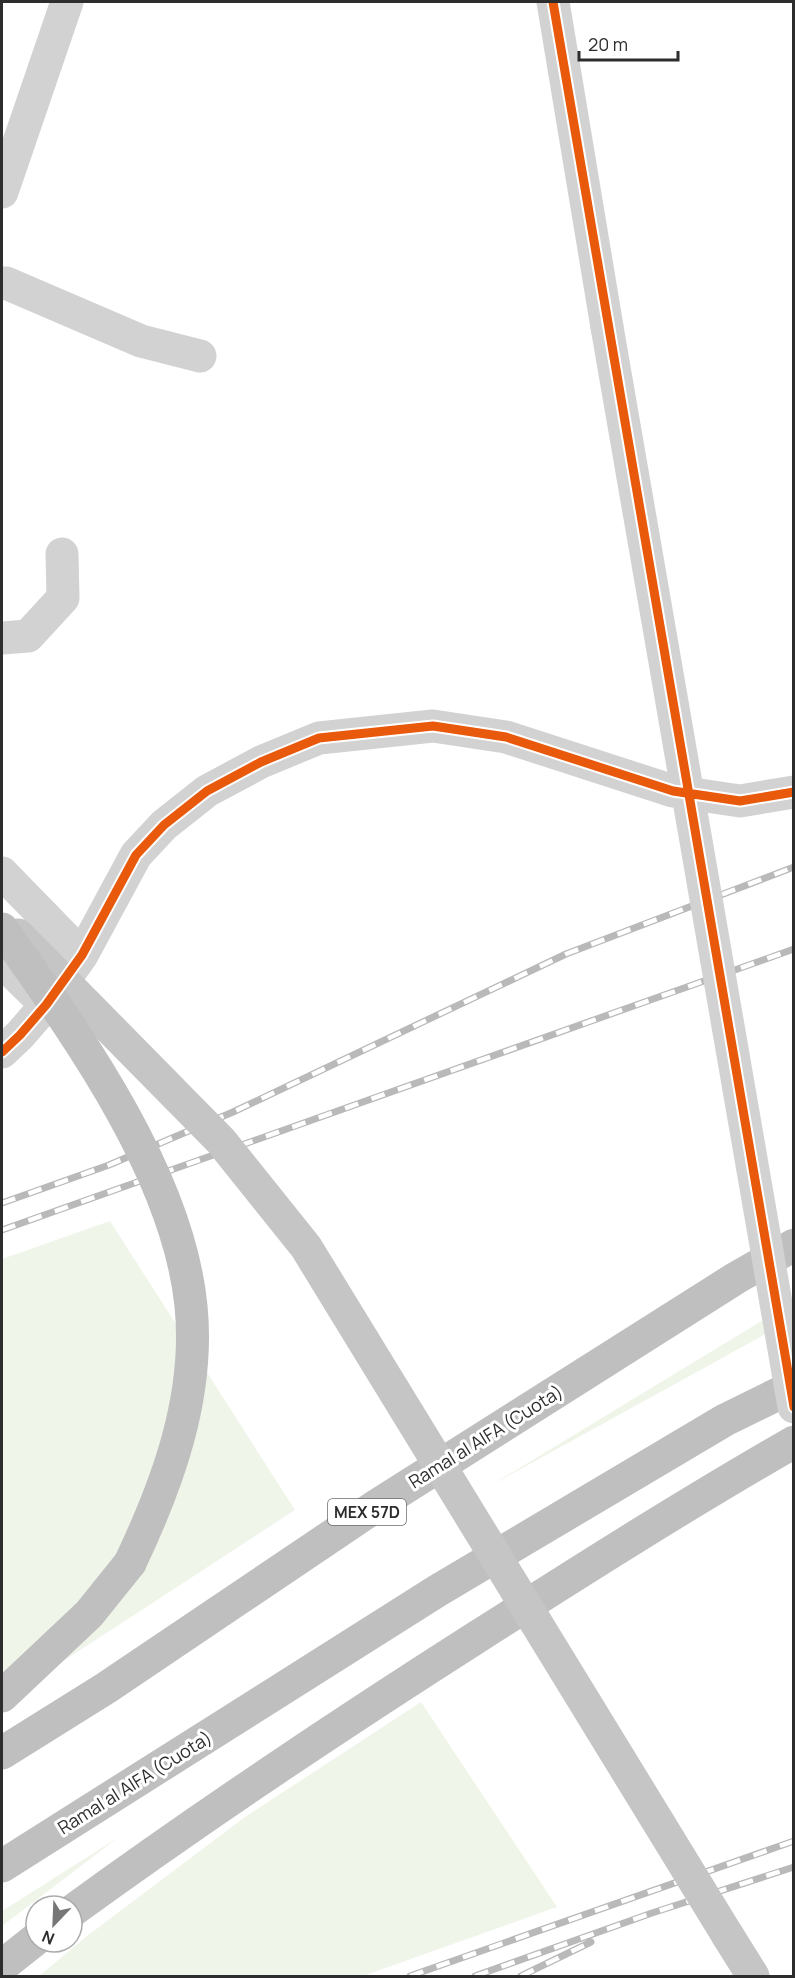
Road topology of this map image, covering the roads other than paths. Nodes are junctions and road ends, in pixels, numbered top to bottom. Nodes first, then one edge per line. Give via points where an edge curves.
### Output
1 (67, 2) edge
2 (553, 2) edge
3 (2, 192) edge
4 (2, 283) edge
5 (200, 356) dead end
6 (62, 554) dead end
7 (2, 638) edge
8 (794, 792) edge
9 (2, 873) edge
10 (2, 919) edge
11 (2, 929) edge
12 (82, 955) junction
13 (2, 962) edge
14 (46, 1005) junction
15 (2, 1052) edge
16 (794, 1245) edge
17 (794, 1386) edge
18 (794, 1407) edge
19 (794, 1442) edge
20 (2, 1696) edge
21 (2, 1753) edge
22 (2, 1866) edge
23 (84, 1902) edge
24 (24, 1949) edge
25 (2, 1966) edge
26 (753, 1977) edge

1 - 3 street
2 - 18 street, bridge
4 - 5 street via 141,341
6 - 7 street via 63,598 28,636
8 - 12 street via 740,801 673,790 506,737 433,726 319,738 261,762 207,791 164,825 136,855
9 - 12 street
10 - 26 main road, bridge via 220,1141 306,1247
11 - 20 highway, bridge via 60,1012 152,1172 177,1241 191,1306 191,1368 181,1432 157,1507 130,1563 89,1614
12 - 14 street
13 - 14 street
14 - 15 street
16 - 21 highway, Ramal al AIFA (Cuota) / MEX 57D via 376,1506 106,1688
17 - 22 highway, Ramal al AIFA (Cuota) via 725,1420 437,1591
19 - 23 highway via 680,1507 344,1722 200,1818
24 - 25 highway

